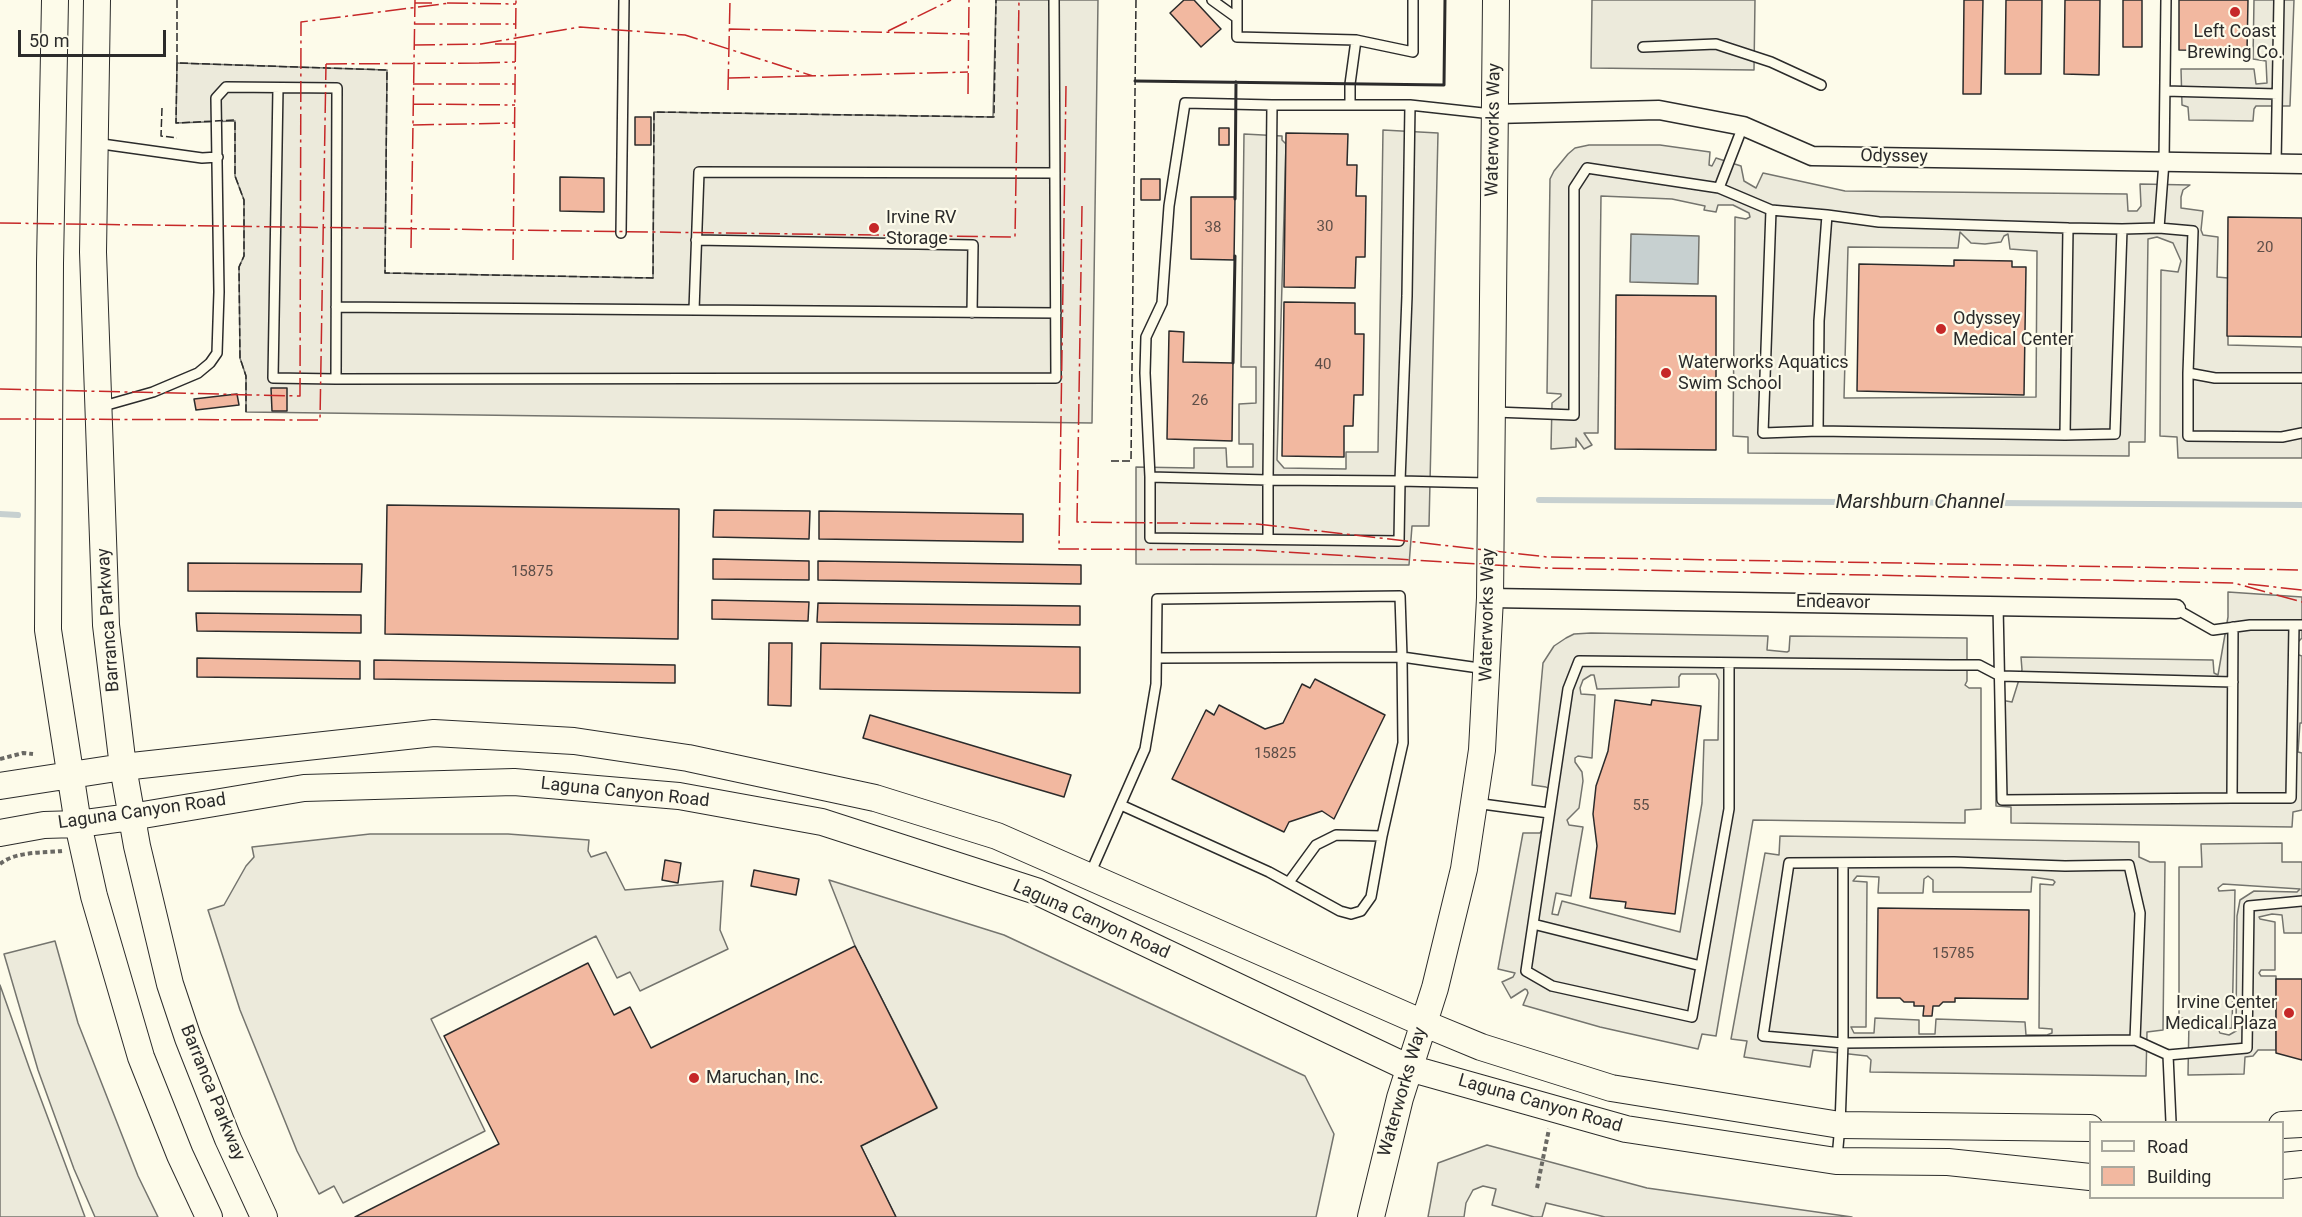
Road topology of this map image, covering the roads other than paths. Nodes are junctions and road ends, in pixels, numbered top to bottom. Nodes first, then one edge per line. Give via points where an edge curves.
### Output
1 (55, 0) edge
2 (97, 0) edge
3 (624, 0) edge
4 (1054, 0) edge
5 (1212, 0) edge
6 (1237, 0) edge
7 (1413, 0) edge
8 (1496, 0) edge
9 (2166, 0) edge
10 (2279, 0) edge
11 (1237, 18) junction
12 (1356, 40) junction
13 (1643, 47) dead end
14 (1821, 85) dead end
15 (278, 88) junction
16 (2165, 91) junction
17 (2277, 94) junction
18 (1272, 105) junction
19 (1350, 105) junction
20 (1410, 105) junction
21 (1494, 114) junction
22 (1743, 126) junction
23 (94, 143) junction
24 (218, 157) junction
25 (2164, 162) junction
26 (2276, 164) junction
27 (2302, 164) edge
28 (1055, 173) junction
29 (1719, 188) junction
30 (1771, 210) junction
31 (1827, 214) junction
32 (2068, 228) junction
33 (2159, 228) junction
34 (2122, 229) junction
35 (621, 233) dead end
36 (696, 240) junction
37 (336, 307) junction
38 (694, 310) junction
39 (972, 313) junction
40 (1056, 313) junction
41 (2188, 373) junction
42 (2302, 378) edge
43 (336, 379) junction
44 (98, 408) junction
45 (1491, 411) junction
46 (1818, 431) junction
47 (2302, 433) edge
48 (2065, 435) junction
49 (1150, 477) junction
50 (1268, 480) junction
51 (1400, 481) junction
52 (1491, 483) junction
53 (1268, 539) junction
54 (1490, 598) junction
55 (1998, 605) junction
56 (2176, 609) joint
57 (2298, 625) edge
58 (2233, 627) junction
59 (1402, 657) junction
60 (1157, 658) junction
61 (1729, 663) junction
62 (1487, 669) junction
63 (2000, 676) junction
64 (2233, 682) junction
65 (123, 767) junction
66 (71, 774) junction
67 (0, 786) edge
68 (2232, 798) junction
69 (1474, 803) junction
70 (1121, 805) junction
71 (1550, 813) junction
72 (131, 817) junction
73 (78, 824) junction
74 (0, 833) edge
75 (1382, 836) junction
76 (1843, 862) junction
77 (1089, 876) junction
78 (1289, 882) junction
79 (2302, 901) edge
80 (1533, 924) junction
81 (1701, 966) junction
82 (1423, 1023) junction
83 (2135, 1040) junction
84 (1843, 1044) junction
85 (2168, 1055) junction
86 (1409, 1068) junction
87 (2170, 1121) edge
88 (2302, 1124) edge
89 (1840, 1125) junction
90 (2284, 1125) edge
91 (2089, 1128) edge
92 (1836, 1161) junction
93 (2302, 1164) edge
94 (2284, 1166) edge
95 (2089, 1177) edge
96 (209, 1217) edge
97 (264, 1217) edge
98 (1371, 1217) edge

1 - 66 main road via 48,630
2 - 23 main road, Barranca Parkway
3 - 35 lane
4 - 28 lane
5 - 11 lane
6 - 11 lane
7 - 12 lane via 1413,52
8 - 21 main road, Waterworks Way
9 - 16 lane
10 - 17 lane
11 - 12 lane via 1237,37
12 - 19 lane
13 - 14 lane via 1716,44 1771,62
15 - 24 lane via 226,87 216,98
15 - 37 lane via 337,88
15 - 43 lane via 273,378
16 - 17 lane
16 - 25 lane
17 - 26 lane
18 - 19 lane
18 - 49 lane via 1185,102 1169,206 1162,303 1146,337
18 - 50 lane
19 - 20 lane
20 - 21 lane
20 - 51 lane
21 - 22 street, Odyssey via 1659,110
21 - 45 main road, Waterworks Way
22 - 25 street, Odyssey via 1812,156
22 - 29 lane
23 - 24 lane
23 - 44 main road, Barranca Parkway
24 - 44 lane via 217,353 198,373 153,392
25 - 26 street, Odyssey
25 - 33 lane
26 - 27 street, Odyssey
28 - 36 lane via 699,172
28 - 40 lane
29 - 30 lane
29 - 45 lane via 1587,168 1574,188 1574,415
30 - 31 lane
30 - 46 lane via 1762,433
31 - 32 lane via 1879,222
31 - 46 lane via 1819,321
32 - 34 lane
32 - 48 lane
33 - 34 lane
33 - 41 lane via 2193,231
34 - 48 lane via 2115,434
36 - 38 lane
36 - 39 lane via 973,245
37 - 38 lane
37 - 43 lane
38 - 39 lane
39 - 40 lane
40 - 43 lane via 1056,378
41 - 42 lane via 2215,378
41 - 47 lane via 2188,436 2282,437
44 - 65 main road, Barranca Parkway via 106,625
45 - 52 main road, Waterworks Way
46 - 48 lane
49 - 50 lane
49 - 53 lane via 1150,538
50 - 51 lane
50 - 53 lane
51 - 52 lane
51 - 53 lane via 1399,542
52 - 54 main road, Waterworks Way
54 - 55 street, Endeavor
54 - 62 main road, Waterworks Way
55 - 56 street, Endeavor
55 - 63 lane
56 - 58 lane via 2213,630
57 - 58 lane
57 - 68 lane via 2291,798
58 - 64 lane
59 - 60 lane
59 - 60 lane via 1400,596 1157,599
59 - 62 lane
59 - 75 lane via 1403,743
60 - 70 lane via 1145,749
61 - 63 lane via 1979,665
61 - 71 lane via 1579,661 1568,688
61 - 81 lane via 1729,809
62 - 69 main road, Waterworks Way
63 - 64 lane
63 - 68 lane via 2002,800
64 - 68 lane
65 - 66 main road, Laguna Canyon Road
65 - 72 main road, Barranca Parkway
65 - 77 main road, Laguna Canyon Road via 434,733 574,741 688,758 875,798 997,836
66 - 67 main road, Laguna Canyon Road
66 - 73 main road
69 - 71 lane
69 - 82 main road, Waterworks Way via 1464,869
70 - 77 lane
70 - 78 lane
71 - 80 lane
72 - 73 main road, Laguna Canyon Road
72 - 86 main road, Laguna Canyon Road via 304,788 514,782 679,796 822,822 1035,891
72 - 97 main road, Barranca Parkway via 170,984 228,1139
73 - 74 main road, Laguna Canyon Road
73 - 96 main road via 94,896 141,1057
75 - 78 lane via 1336,836 1316,845
75 - 78 lane via 1371,897 1361,911 1340,911
76 - 83 lane via 2129,865 2140,913
76 - 84 lane
76 - 84 lane via 1789,863 1763,1036
77 - 82 main road, Laguna Canyon Road
79 - 85 lane via 2249,906 2247,1048
80 - 81 lane
80 - 81 lane via 1526,971 1552,986 1692,1017
82 - 86 main road, Waterworks Way
82 - 89 main road, Laguna Canyon Road via 1481,1047 1611,1089
83 - 84 lane
83 - 85 lane
84 - 89 lane
85 - 87 lane
86 - 92 main road, Laguna Canyon Road via 1626,1129
86 - 98 main road, Waterworks Way
88 - 90 main road
89 - 91 main road, Laguna Canyon Road
89 - 92 lane
92 - 95 main road, Laguna Canyon Road via 1948,1162
93 - 94 main road

